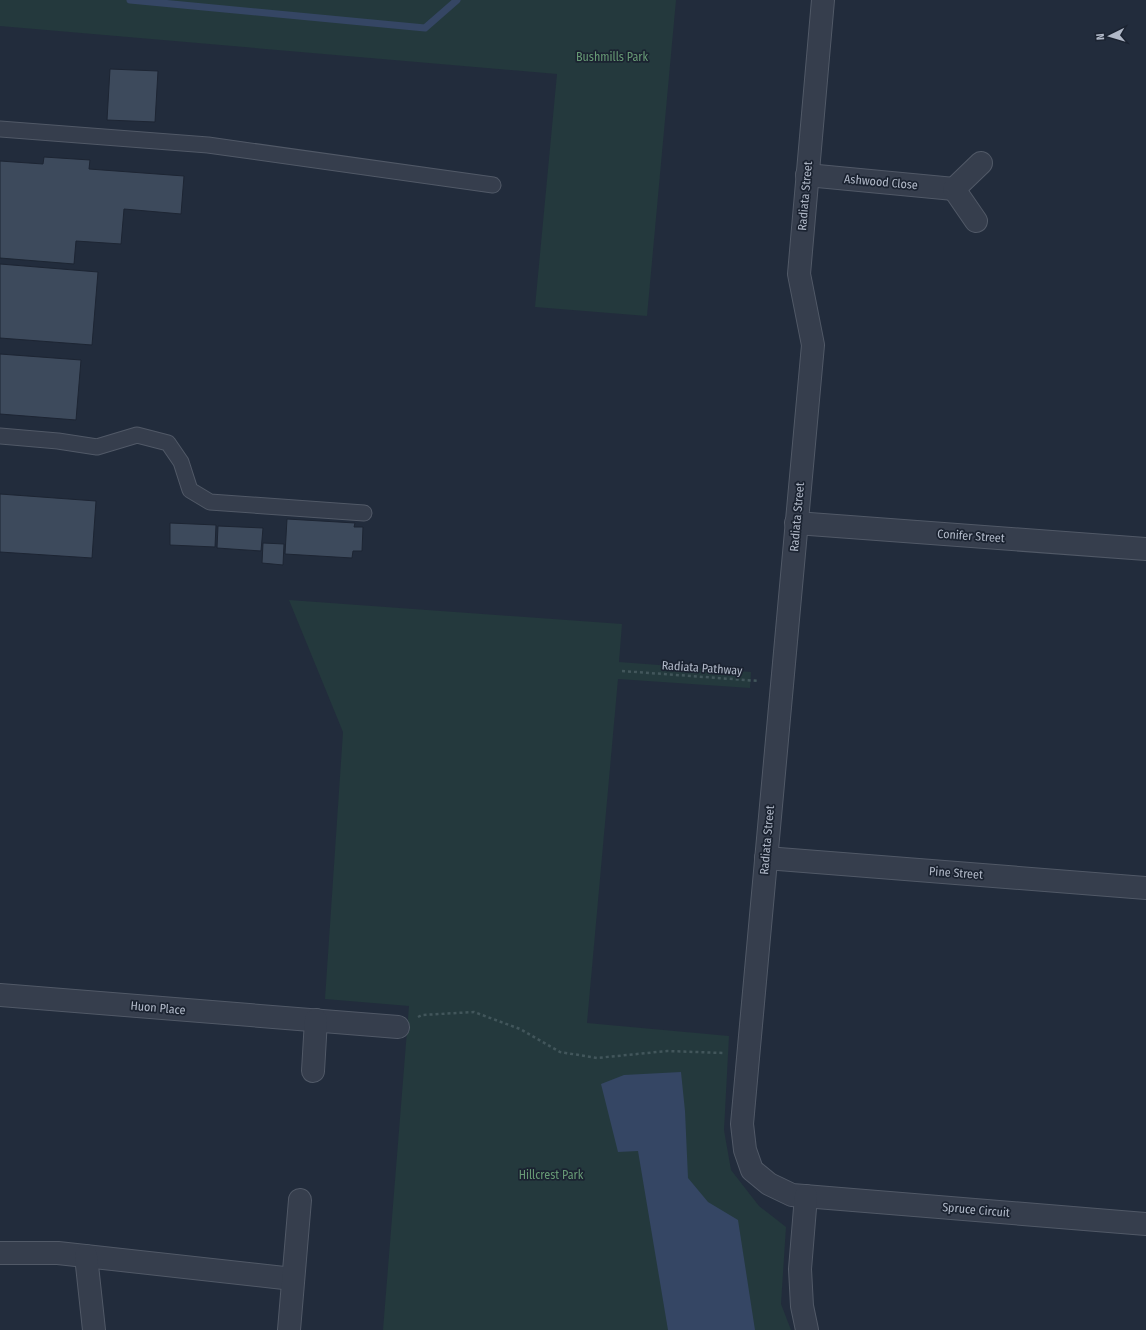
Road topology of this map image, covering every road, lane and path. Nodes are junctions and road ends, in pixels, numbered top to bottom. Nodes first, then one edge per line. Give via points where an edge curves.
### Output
1 (823, 0) edge
2 (0, 129) edge
3 (981, 163) dead end
4 (807, 175) junction
5 (493, 185) dead end
6 (954, 189) junction
7 (976, 220) dead end
8 (0, 436) edge
9 (364, 513) dead end
10 (796, 523) junction
11 (1146, 549) edge
12 (622, 671) dead end
13 (781, 683) junction
14 (766, 858) junction
15 (1146, 888) edge
16 (0, 995) edge
17 (316, 1020) junction
18 (398, 1027) joint
19 (749, 1044) junction
20 (313, 1071) dead end
21 (806, 1196) junction
22 (300, 1200) dead end
23 (1146, 1224) edge
24 (0, 1252) edge
25 (86, 1256) junction
26 (294, 1279) junction
27 (94, 1330) edge
28 (289, 1330) edge
29 (807, 1330) edge

1 - 4 street, Radiata Street
2 - 5 lane via 208,144
3 - 6 street
4 - 6 street, Ashwood Close
4 - 10 street, Radiata Street via 799,274 813,346
6 - 7 street
8 - 9 lane via 97,446 138,434 168,442 181,462 190,490 210,502
10 - 11 street, Conifer Street
10 - 13 street, Radiata Street
12 - 13 path, Radiata Pathway
13 - 14 street, Radiata Street
14 - 15 street, Pine Street
14 - 19 street, Radiata Street
16 - 17 street, Huon Place
17 - 18 street, Huon Place
17 - 20 street
18 - 19 path via 422,1015 474,1012 520,1029 560,1052 597,1058 667,1051 692,1052
19 - 21 street, Spruce Circuit via 742,1124 745,1150 752,1170 769,1184 792,1195
21 - 23 street, Spruce Circuit
21 - 29 street via 800,1269 802,1306
22 - 26 street
24 - 25 street
25 - 26 street
25 - 27 street
26 - 28 street

